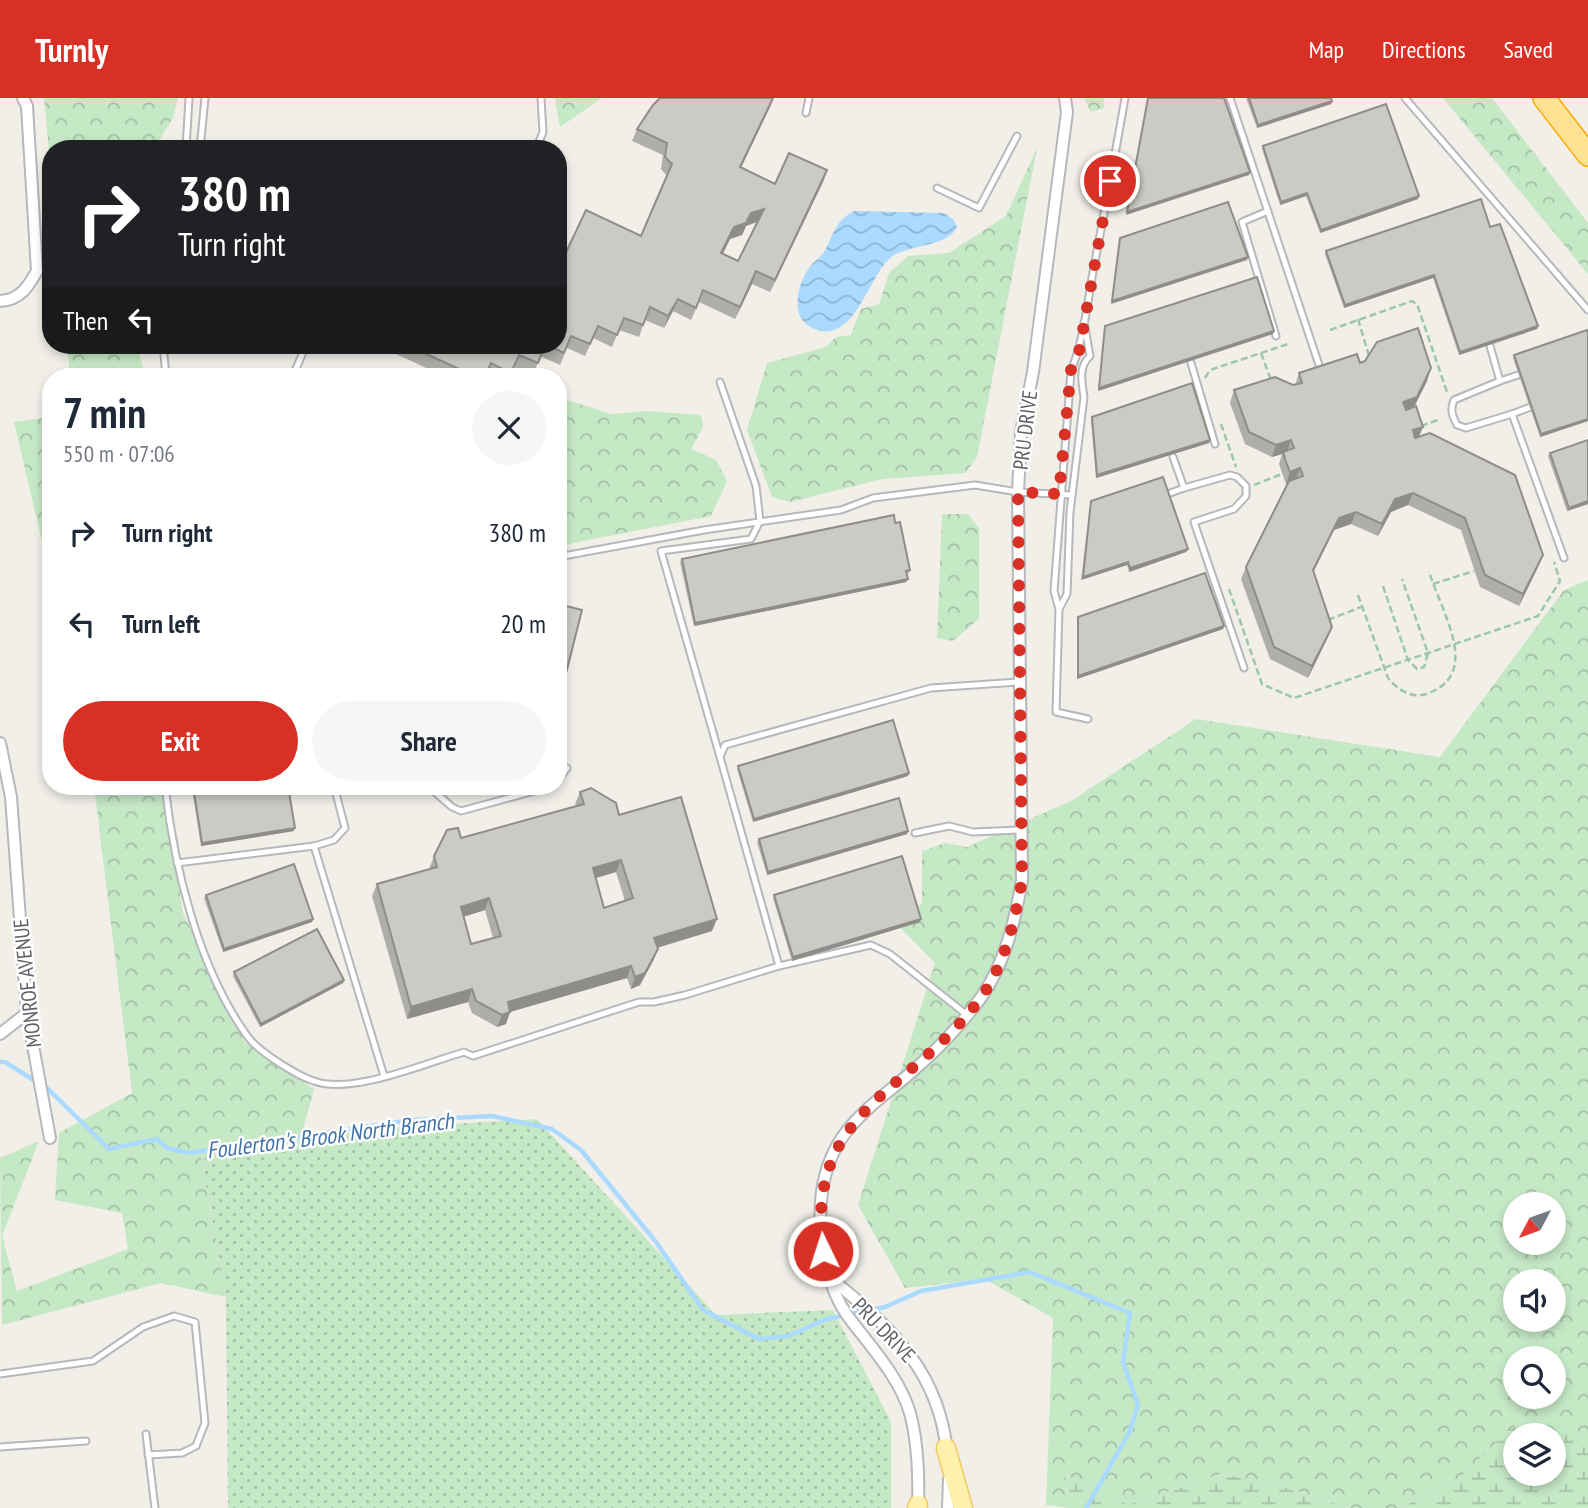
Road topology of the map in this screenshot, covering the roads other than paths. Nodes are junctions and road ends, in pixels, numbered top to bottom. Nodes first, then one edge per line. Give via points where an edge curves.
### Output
1 (23, 98) edge
2 (189, 98) edge
3 (205, 98) edge
4 (541, 98) edge
5 (809, 98) edge
6 (1065, 98) edge
7 (1125, 98) edge
8 (1230, 98) edge
9 (1405, 98) edge
10 (1544, 98) edge
11 (806, 113) dead end
12 (1017, 136) dead end
13 (187, 140) edge
14 (201, 140) edge
15 (540, 140) edge
16 (1588, 155) edge
17 (937, 188) dead end
18 (1268, 211) junction
19 (0, 301) edge
20 (1588, 310) edge
21 (1084, 322) junction
22 (1276, 336) edge
23 (1490, 345) edge
24 (1191, 363) edge
25 (1536, 369) edge
26 (1323, 377) edge
27 (1500, 381) junction
28 (720, 382) dead end
29 (1546, 401) edge
30 (1512, 414) junction
31 (1215, 444) dead end
32 (1173, 457) edge
33 (1184, 488) junction
34 (1018, 492) junction
35 (1059, 494) junction
36 (1072, 495) junction
37 (1151, 500) edge
38 (760, 521) junction
39 (567, 555) edge
40 (1564, 558) dead end
41 (1059, 609) junction
42 (1244, 668) dead end
43 (1019, 682) junction
44 (1088, 719) dead end
45 (0, 743) edge
46 (720, 757) junction
47 (166, 795) edge
48 (336, 795) edge
49 (438, 795) edge
50 (520, 795) edge
51 (11, 797) junction
52 (0, 805) edge
53 (1020, 830) junction
54 (915, 833) dead end
55 (314, 846) junction
56 (177, 863) junction
57 (779, 966) junction
58 (27, 1013) junction
59 (967, 1015) junction
60 (0, 1034) edge
61 (384, 1076) junction
62 (50, 1138) dead end
63 (832, 1280) junction
64 (0, 1374) edge
65 (146, 1434) dead end
66 (86, 1441) dead end
67 (0, 1447) edge
68 (946, 1448) junction
69 (148, 1455) junction
70 (918, 1507) edge
71 (155, 1508) edge
72 (948, 1508) edge
73 (963, 1508) edge

1 - 19 street via 37,271 27,290
2 - 13 lane
3 - 14 lane
4 - 15 lane
5 - 11 lane
6 - 34 street, PRU DRIVE via 1067,112 1033,373 1021,432
7 - 21 lane
8 - 18 lane
9 - 20 lane
10 - 16 highway
12 - 17 lane via 979,208
18 - 22 lane via 1241,222
18 - 26 lane
21 - 35 lane via 1071,370
21 - 36 lane via 1090,356 1084,361 1081,380 1084,397
23 - 27 lane
24 - 31 lane
25 - 27 lane
27 - 30 lane via 1454,400 1452,416 1457,425 1466,428
28 - 38 lane via 756,486
29 - 30 lane
30 - 40 lane
32 - 33 lane
33 - 37 lane
33 - 42 lane via 1230,475 1246,486 1246,496 1234,509 1195,522
34 - 35 lane
34 - 38 lane via 975,485 873,498 841,510
34 - 43 street, PRU DRIVE
35 - 36 lane
35 - 41 lane via 1054,591
36 - 41 lane via 1067,594
38 - 39 lane
38 - 46 lane via 751,539 661,551
41 - 44 lane via 1056,712
43 - 46 lane via 931,688 725,745
43 - 53 street, PRU DRIVE
45 - 51 street, MONROE AVENUE
46 - 57 lane
47 - 56 lane
48 - 55 lane via 345,828 334,841
49 - 50 lane via 461,811
51 - 52 street
51 - 58 street, MONROE AVENUE
53 - 54 lane via 973,832 949,826
53 - 59 street, PRU DRIVE via 1022,880 1014,926 982,996
55 - 56 lane
55 - 61 lane
56 - 61 lane via 216,984 249,1039 314,1081 335,1084
57 - 59 lane via 871,946 890,954
57 - 61 lane via 685,995 639,1002 473,1056 464,1052
58 - 60 street
58 - 62 street, MONROE AVENUE
59 - 63 street, PRU DRIVE via 908,1075 859,1114 834,1151 824,1179 821,1208 823,1251
63 - 68 street, PRU DRIVE via 874,1316 925,1374 939,1409
63 - 70 street, PRU DRIVE via 846,1313 886,1367 909,1412 917,1455
64 - 69 lane via 93,1361 143,1327 174,1316 195,1322 205,1423 196,1446 182,1453
65 - 69 lane
66 - 67 lane
68 - 72 street, PRU DRIVE
68 - 73 main road
69 - 71 lane

